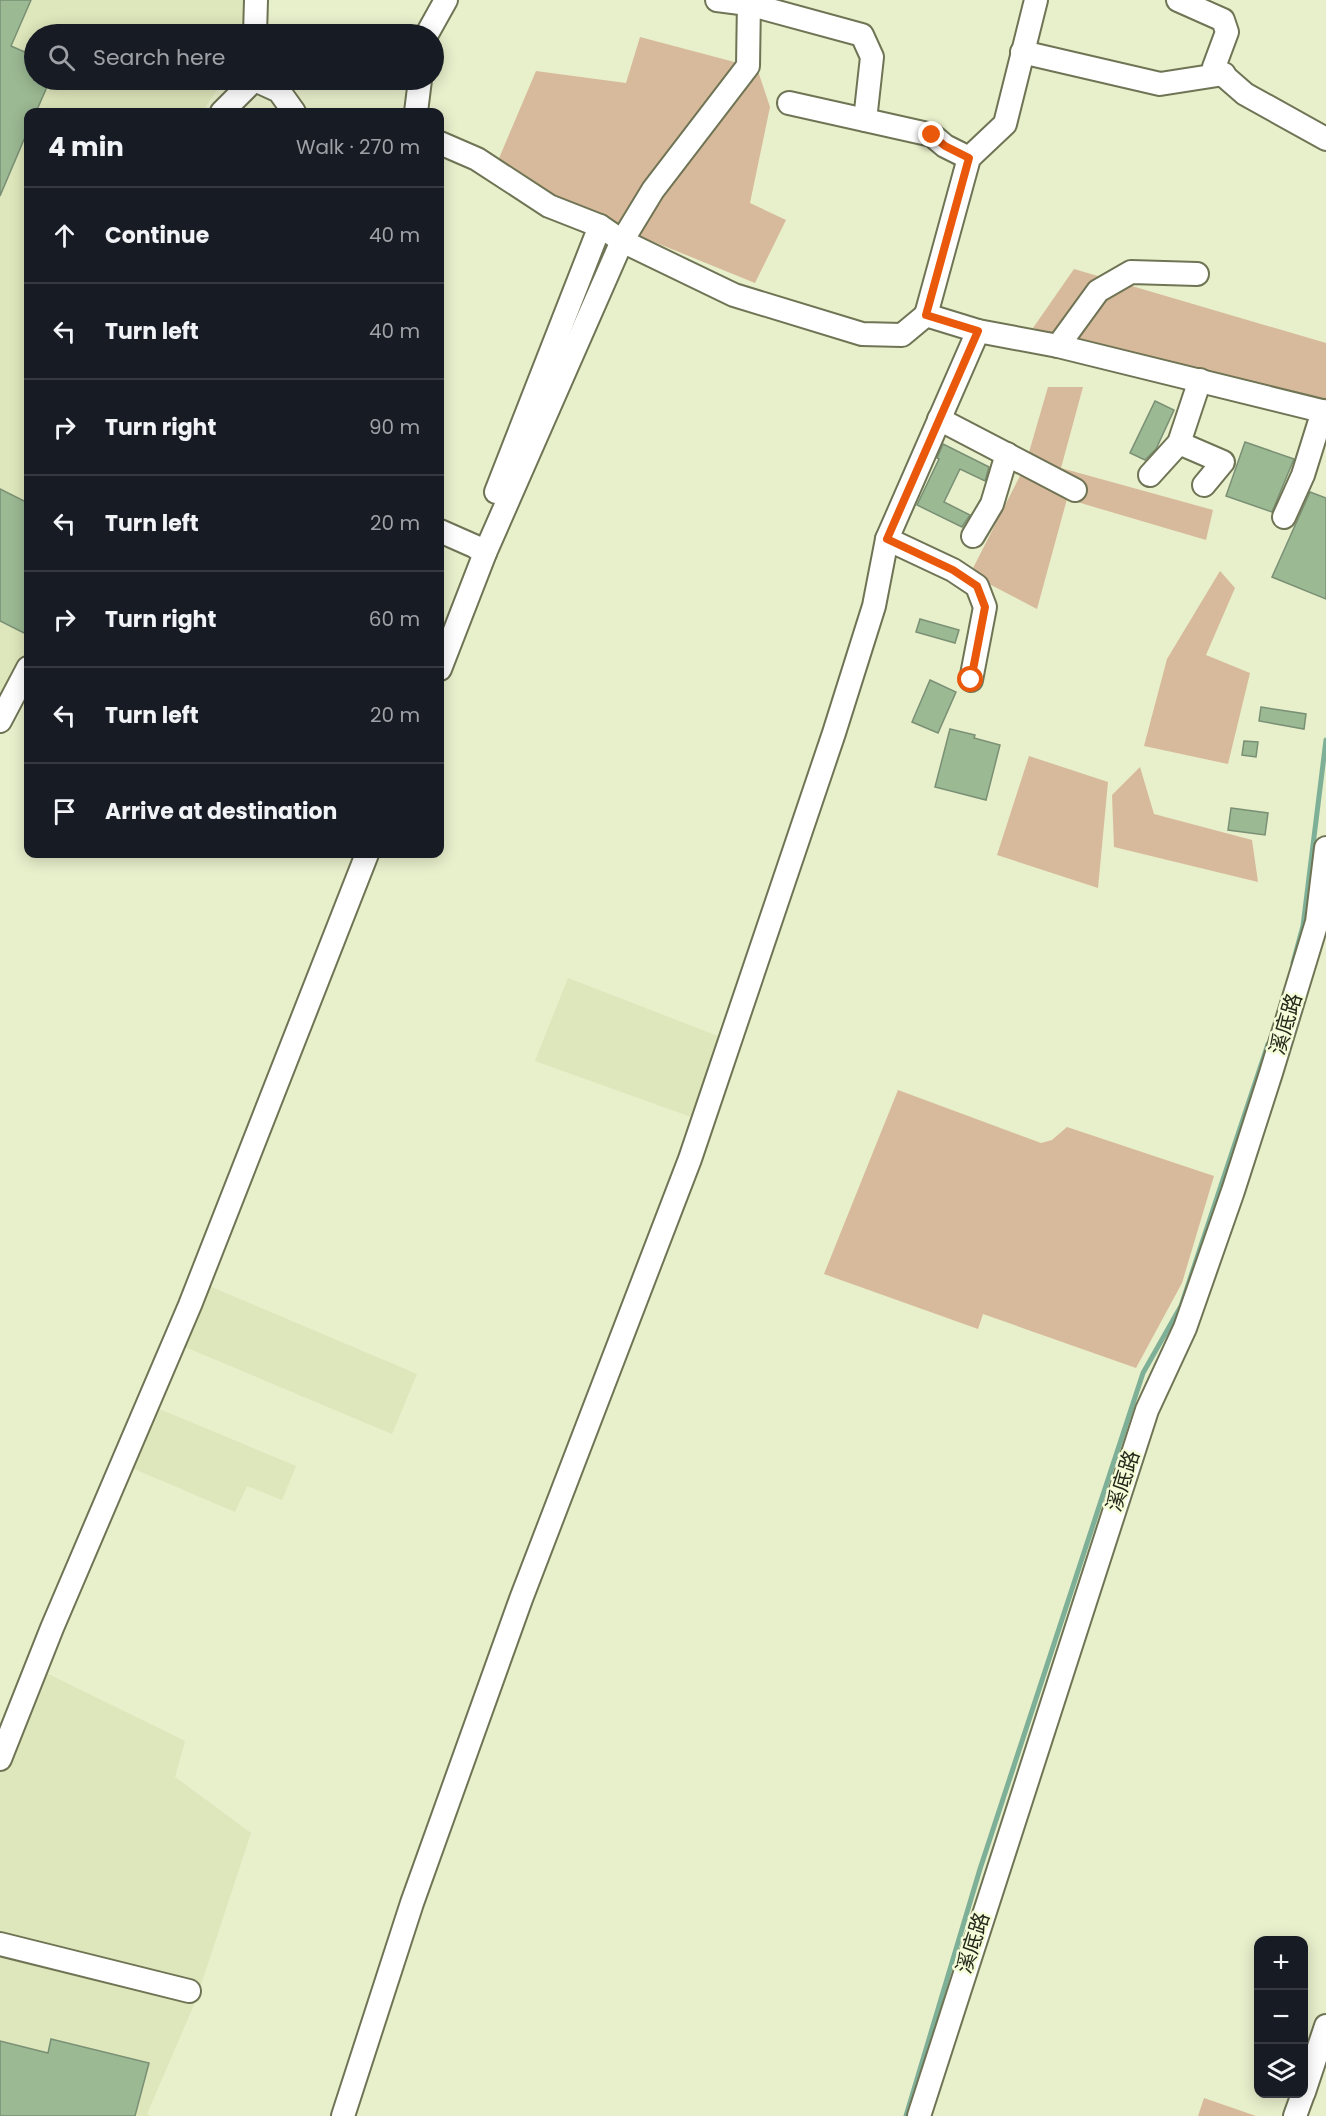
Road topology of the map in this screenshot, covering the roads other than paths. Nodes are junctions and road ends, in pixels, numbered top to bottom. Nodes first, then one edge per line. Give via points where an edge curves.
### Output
1 (256, 0) edge
2 (446, 0) edge
3 (717, 0) edge
4 (1036, 0) edge
5 (1178, 0) edge
6 (748, 2) edge
7 (255, 24) edge
8 (433, 24) edge
9 (1022, 52) junction
10 (1224, 74) junction
11 (245, 90) edge
12 (277, 90) edge
13 (419, 90) edge
14 (789, 103) dead end
15 (226, 108) edge
16 (291, 108) edge
17 (416, 108) edge
18 (865, 120) junction
19 (1326, 139) edge
20 (444, 145) edge
21 (969, 158) junction
22 (600, 226) junction
23 (622, 241) junction
24 (1197, 274) dead end
25 (926, 315) junction
26 (978, 331) junction
27 (1058, 346) junction
28 (1200, 380) junction
29 (1324, 412) edge
30 (939, 419) junction
31 (1179, 443) junction
32 (1007, 454) junction
33 (1150, 475) dead end
34 (1204, 485) dead end
35 (1075, 490) dead end
36 (1284, 517) dead end
37 (444, 533) edge
38 (973, 536) dead end
39 (887, 539) junction
40 (480, 550) junction
41 (444, 657) edge
42 (24, 676) edge
43 (971, 680) dead end
44 (0, 722) edge
45 (1326, 848) edge
46 (365, 858) edge
47 (0, 1759) edge
48 (0, 1944) edge
49 (189, 1991) dead end
50 (1326, 2026) edge
51 (1308, 2078) edge
52 (1301, 2098) edge
53 (343, 2116) edge
54 (919, 2116) edge
55 (1295, 2116) edge

1 - 7 street
2 - 8 street
3 - 6 street
4 - 9 street
5 - 10 street via 1223,20 1227,32 1214,67
6 - 18 street via 862,35 872,57
6 - 23 street via 748,66 653,190
9 - 10 street via 1160,84
9 - 21 street via 1005,124
10 - 19 street via 1245,94
11 - 15 street
12 - 16 street
13 - 17 street
14 - 18 street
18 - 21 street via 932,135
20 - 22 street via 477,159 549,206
21 - 25 street
22 - 23 street
22 - 40 street
23 - 25 street via 734,295 862,334 902,335
23 - 40 street
24 - 27 street via 1131,273 1098,291
25 - 26 street
26 - 27 street
26 - 30 street
27 - 28 street
28 - 29 street
28 - 31 street
29 - 36 street
30 - 32 street
30 - 39 street
31 - 33 street
31 - 34 street via 1222,462
32 - 35 street
32 - 38 street via 992,504
37 - 40 street
39 - 43 street via 953,570 977,586 985,607
39 - 53 street via 874,606 694,1148 521,1599 411,1903
40 - 41 street
42 - 44 street
45 - 54 street, 溪底路 via 1317,921 1271,1073 1185,1328 1147,1410
46 - 47 street via 190,1305
48 - 49 street
50 - 51 street
52 - 55 street

